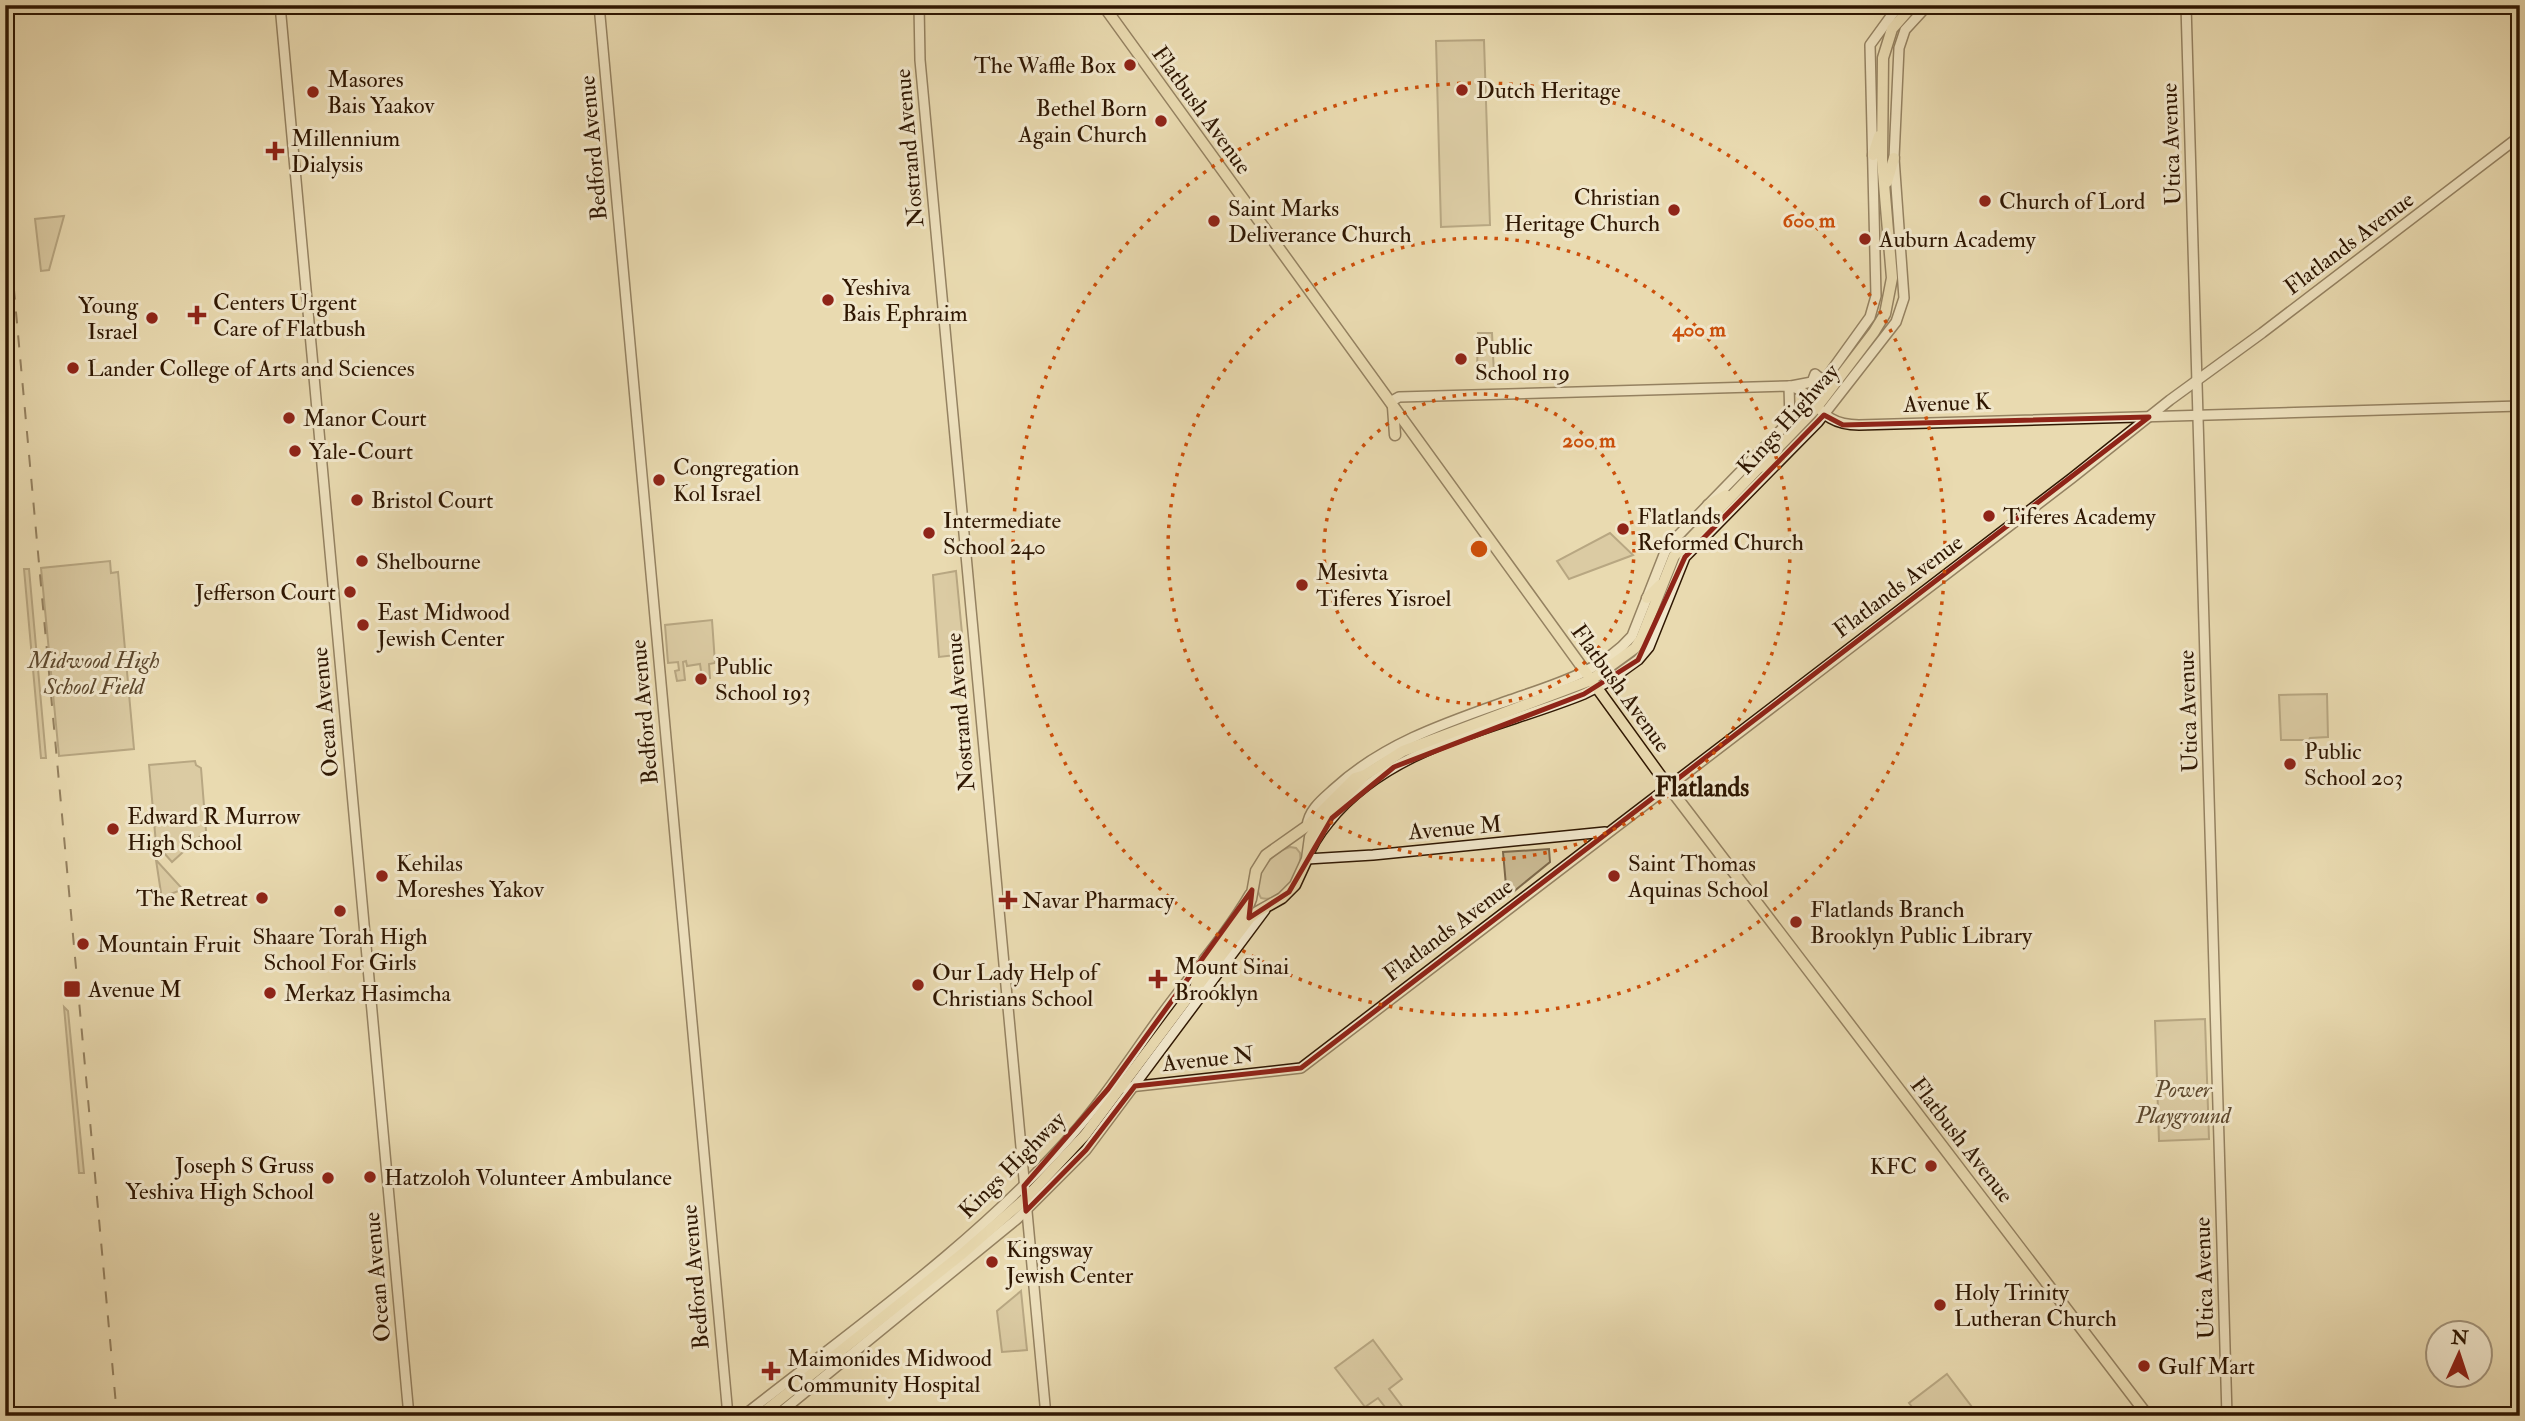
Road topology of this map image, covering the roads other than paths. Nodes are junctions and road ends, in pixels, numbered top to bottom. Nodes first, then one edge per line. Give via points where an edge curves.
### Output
1 (599, 5) edge
2 (919, 5) edge
3 (1103, 5) edge
4 (1899, 5) edge
5 (1913, 5) edge
6 (1928, 5) edge
7 (2186, 5) edge
8 (280, 6) edge
9 (1882, 129) junction
10 (2520, 136) edge
11 (1873, 155) junction
12 (1894, 158) junction
13 (1885, 190) junction
14 (1825, 382) junction
15 (2197, 382) junction
16 (1789, 386) junction
17 (1392, 404) junction
18 (2520, 406) edge
19 (1817, 407) junction
20 (2198, 416) junction
21 (2149, 417) junction
22 (1790, 421) junction
23 (1395, 435) dead end
24 (1780, 459) junction
25 (1757, 468) junction
26 (1735, 490) junction
27 (1708, 505) junction
28 (1663, 583) junction
29 (1647, 598) junction
30 (1667, 599) junction
31 (1591, 680) junction
32 (1365, 775) junction
33 (1668, 786) junction
34 (1307, 826) junction
35 (1607, 832) junction
36 (1285, 842) junction
37 (1307, 859) junction
38 (1252, 890) junction
39 (1270, 905) junction
40 (1195, 988) junction
41 (1301, 1068) joint
42 (1135, 1086) junction
43 (1120, 1088) junction
44 (1024, 1186) junction
45 (1025, 1199) junction
46 (1026, 1211) junction
47 (409, 1416) edge
48 (728, 1416) edge
49 (743, 1416) edge
50 (759, 1416) edge
51 (776, 1416) edge
52 (1046, 1416) edge
53 (2148, 1416) edge
54 (2227, 1416) edge

1 - 48 main road, Bedford Avenue
2 - 44 main road, Nostrand Avenue via 920,60
3 - 17 main road, Flatbush Avenue
4 - 11 main road, Kings Highway via 1870,45
5 - 9 main road, Kings Highway via 1892,29 1885,46
6 - 12 main road, Kings Highway via 1905,30 1899,48
7 - 15 main road, Utica Avenue
8 - 47 main road, Ocean Avenue
9 - 11 main road
9 - 13 main road, Kings Highway
10 - 15 main road, Flatlands Avenue
11 - 14 main road, Kings Highway via 1876,296 1870,317
12 - 13 main road
12 - 19 main road, Kings Highway via 1902,311
13 - 19 main road, Kings Highway via 1892,266 1889,304 1880,323
14 - 16 main road via 1815,374 1812,382
14 - 19 main road, Kings Highway
15 - 20 main road, Utica Avenue
15 - 21 main road, Flatlands Avenue
16 - 17 main road via 1399,397
16 - 19 main road, Avenue K
16 - 22 main road
17 - 23 main road
17 - 31 main road, Flatbush Avenue
18 - 20 main road, Avenue K
19 - 21 main road, Avenue K via 1843,425
19 - 22 main road, Kings Highway
19 - 24 main road, Kings Highway
19 - 25 main road, Kings Highway
20 - 21 main road, Avenue K
20 - 54 main road, Utica Avenue
21 - 33 main road, Flatlands Avenue
22 - 27 main road, Kings Highway
24 - 25 main road
24 - 30 main road, Kings Highway via 1685,557
25 - 26 main road, Kings Highway
26 - 27 main road
26 - 28 main road, Kings Highway via 1674,556
27 - 29 main road, Kings Highway via 1667,547
28 - 29 main road
28 - 30 main road
28 - 31 main road, Kings Highway via 1635,648
29 - 31 main road, Kings Highway via 1632,636
30 - 31 main road, Kings Highway via 1649,647 1638,660
31 - 32 main road, Kings Highway via 1403,751
31 - 33 main road, Flatbush Avenue
31 - 34 main road, Kings Highway via 1403,741 1346,778 1314,808
31 - 37 main road, Kings Highway via 1534,713 1394,766 1341,808 1312,844
32 - 34 main road, Kings Highway via 1342,789
32 - 37 main road, Kings Highway via 1315,829 1308,841
33 - 35 main road, Flatlands Avenue
33 - 53 main road, Flatbush Avenue
34 - 36 main road, Kings Highway
35 - 37 main road, Avenue M
35 - 41 main road, Flatlands Avenue
36 - 37 main road via 1299,846
36 - 38 main road, Kings Highway via 1259,864
37 - 39 main road, Kings Highway via 1295,885
38 - 39 main road
38 - 40 main road, Kings Highway via 1242,916 1199,975
38 - 44 main road, Kings Highway via 1108,1089
39 - 40 main road, Kings Highway via 1250,918
39 - 42 main road, Kings Highway
40 - 43 main road, Kings Highway
41 - 42 main road, Avenue N
42 - 43 main road, Avenue N
42 - 46 main road, Kings Highway via 1086,1150
43 - 45 main road, Kings Highway via 1085,1135
44 - 45 main road, Nostrand Avenue
44 - 49 main road, Kings Highway via 946,1255
45 - 46 main road, Nostrand Avenue
45 - 50 main road, Kings Highway via 951,1264
46 - 51 main road, Kings Highway
46 - 52 main road, Nostrand Avenue

